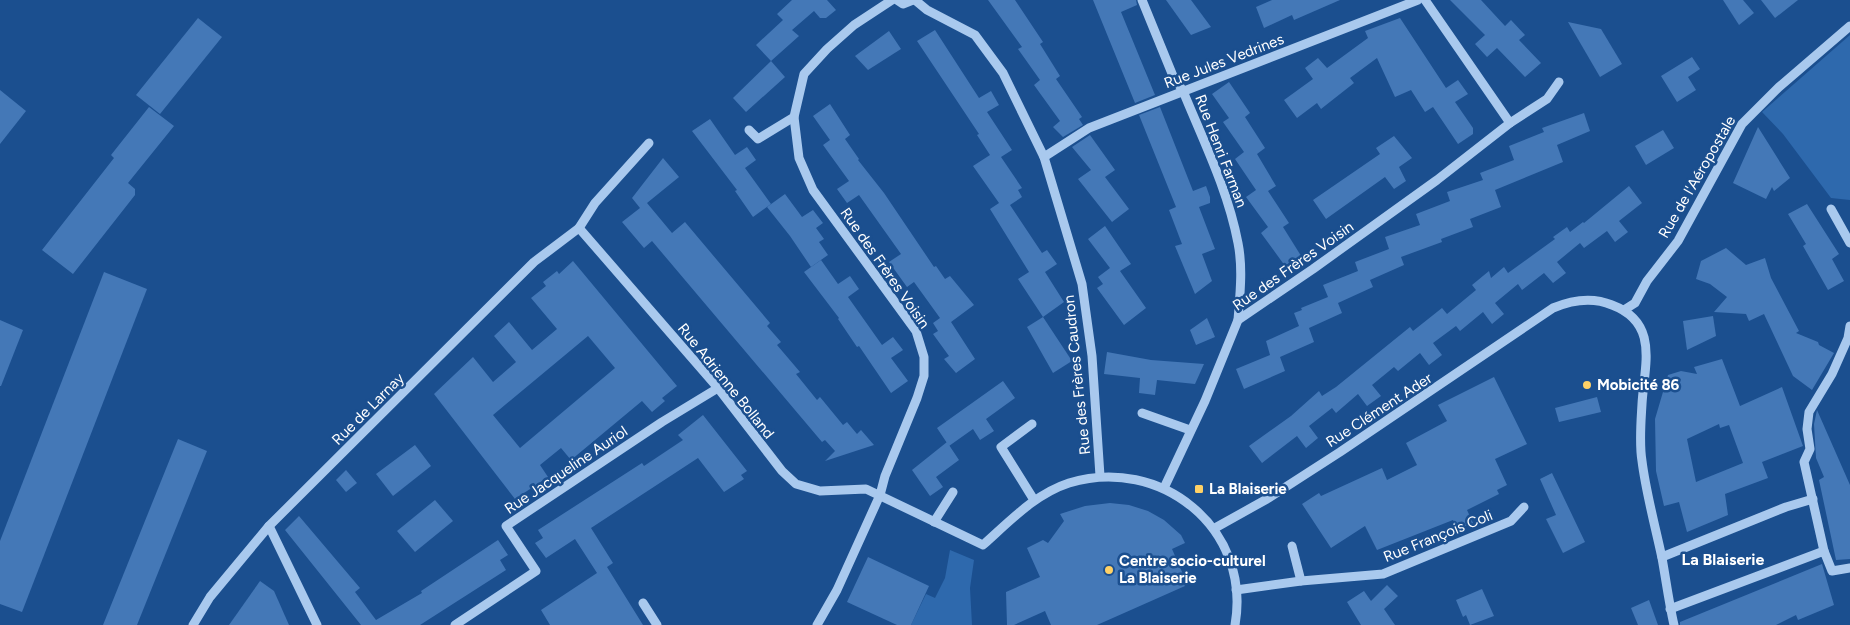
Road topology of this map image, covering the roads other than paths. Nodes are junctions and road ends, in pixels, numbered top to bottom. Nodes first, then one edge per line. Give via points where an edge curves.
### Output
1 (892, 0) edge
2 (897, 0) edge
3 (914, 0) edge
4 (1142, 0) edge
5 (1418, 0) edge
6 (1424, 0) edge
7 (1850, 26) edge
8 (1559, 82) dead end
9 (1183, 90) junction
10 (794, 116) junction
11 (1510, 124) junction
12 (749, 130) dead end
13 (649, 143) dead end
14 (1044, 157) junction
15 (1831, 209) dead end
16 (579, 228) junction
17 (1850, 243) edge
18 (1624, 310) junction
19 (1238, 320) junction
20 (1850, 326) edge
21 (718, 388) junction
22 (1142, 413) dead end
23 (1032, 424) dead end
24 (1190, 430) junction
25 (1100, 476) junction
26 (1164, 488) junction
27 (953, 492) dead end
28 (880, 495) junction
29 (1813, 499) junction
30 (1034, 500) junction
31 (1524, 507) dead end
32 (934, 522) junction
33 (269, 526) junction
34 (1215, 528) junction
35 (1292, 546) dead end
36 (1824, 551) junction
37 (1662, 557) junction
38 (1850, 568) edge
39 (1301, 581) junction
40 (1236, 590) junction
41 (642, 604) dead end
42 (1670, 609) junction
43 (193, 625) edge
44 (317, 625) edge
45 (455, 625) edge
46 (657, 625) edge
47 (818, 625) edge
48 (1235, 625) edge
49 (1674, 625) edge

1 - 10 street, Rue des Frères Voisin via 854,25 804,74
2 - 3 street via 903,4
3 - 14 street, Rue des Frères Caudron via 975,35 1003,73
4 - 9 street, Rue Henri Farman via 1173,76
5 - 9 street, Rue Jules Vedrines
6 - 11 street
7 - 18 street, Rue de l'Aéropostale via 1742,124 1678,241 1647,280 1635,303
8 - 11 street, Rue des Frères Voisin via 1547,98
9 - 14 street, Rue Jules Vedrines via 1089,128
9 - 19 street, Rue Henri Farman via 1227,198 1239,244
10 - 12 street via 758,139
10 - 28 street, Rue des Frères Voisin via 799,158 813,190 916,331 924,357 924,376 917,398
11 - 19 street, Rue des Frères Voisin via 1313,270
13 - 16 street via 595,203
14 - 25 street, Rue des Frères Caudron via 1082,284 1092,356
15 - 17 street
16 - 21 street, Rue Adrienne Bolland
16 - 33 street, Rue de Larnay via 534,262
18 - 34 street, Rue Clément Ader via 1606,302 1584,300 1566,302 1554,308 1340,452
18 - 37 street via 1641,330 1648,352 1642,403 1642,459
19 - 24 street, Rue des Frères Voisin
20 - 29 street via 1832,374 1809,412 1810,449 1804,462
21 - 28 street, Rue Adrienne Bolland via 782,471 796,484 820,492 866,489
21 - 45 street, Rue Jacqueline Auriol via 506,526 536,571
22 - 24 street
23 - 30 street via 1000,447
24 - 26 street, Rue des Frères Voisin
25 - 26 street via 1132,478
25 - 30 street via 1068,484
26 - 34 street via 1191,504
27 - 32 street
28 - 32 street, Rue Adrienne Bolland
28 - 47 street, Rue des Frères Voisin
29 - 36 street
29 - 37 street
30 - 32 street, Rue Adrienne Bolland via 983,545
31 - 39 street, Rue François Coli via 1511,521 1383,574
33 - 43 street, Rue de Larnay via 210,597
33 - 44 street
34 - 40 street via 1230,562
35 - 39 street
36 - 38 street via 1832,571
36 - 42 street
37 - 42 street
39 - 40 street, Rue François Coli
40 - 48 street
41 - 46 street
42 - 49 street

